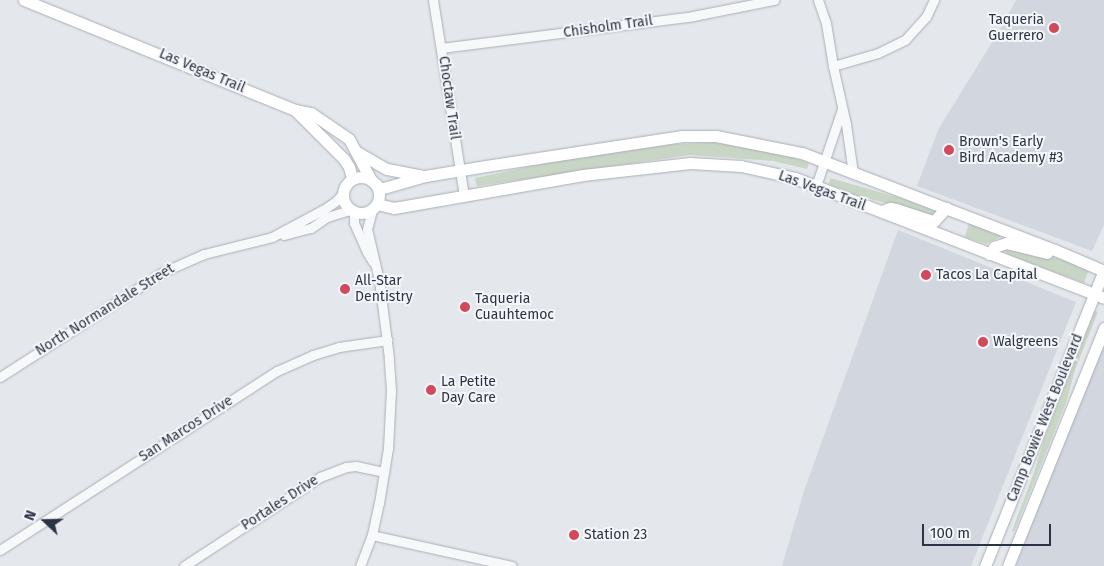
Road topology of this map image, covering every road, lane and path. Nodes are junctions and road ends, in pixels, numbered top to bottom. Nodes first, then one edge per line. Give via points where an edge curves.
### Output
1 (24, 0) edge
2 (434, 0) edge
3 (774, 0) edge
4 (818, 0) edge
5 (934, 0) edge
6 (441, 48) junction
7 (832, 66) junction
8 (842, 109) junction
9 (295, 110) junction
10 (357, 152) junction
11 (825, 162) junction
12 (459, 172) junction
13 (853, 173) junction
14 (425, 176) junction
15 (352, 178) junction
16 (374, 182) junction
17 (816, 186) junction
18 (344, 192) junction
19 (464, 195) junction
20 (375, 207) junction
21 (946, 208) junction
22 (352, 211) junction
23 (880, 212) junction
24 (272, 237) junction
25 (1055, 250) junction
26 (989, 254) junction
27 (373, 262) junction
28 (1104, 271) edge
29 (1099, 296) edge
30 (1104, 328) edge
31 (387, 340) junction
32 (0, 377) edge
33 (384, 472) junction
34 (372, 535) junction
35 (995, 540) junction
36 (1015, 548) junction
37 (0, 550) edge
38 (184, 566) edge
39 (360, 566) edge
40 (512, 566) edge
41 (985, 566) edge
42 (1008, 566) edge

1 - 9 main road, Las Vegas Trail
2 - 6 street, Choctaw Trail
3 - 6 street, Chisholm Trail via 693,16
4 - 7 street via 826,24
5 - 7 street via 926,17 905,40 878,53
6 - 12 street, Choctaw Trail
7 - 8 street
8 - 11 street
8 - 13 street
9 - 10 main road via 323,119 349,139
9 - 15 main road, Las Vegas Trail via 334,149 349,167
10 - 14 main road via 388,169
10 - 16 main road
11 - 12 main road, Las Vegas Trail via 773,146 716,136 681,136
11 - 13 main road, Las Vegas Trail
11 - 17 street
12 - 14 main road, Las Vegas Trail
12 - 19 street, Choctaw Trail
13 - 21 main road, Las Vegas Trail
14 - 16 main road via 380,190
15 - 16 main road via 359,176
15 - 18 main road
16 - 20 main road via 379,191
17 - 19 main road, Las Vegas Trail via 741,166 690,163 583,175
17 - 23 main road, Las Vegas Trail
18 - 22 main road via 345,205
18 - 24 street, North Normandale Street via 326,208
19 - 20 main road, Las Vegas Trail via 394,208
20 - 22 main road
20 - 27 street via 367,229 373,248
21 - 23 main road via 934,221 890,208
21 - 25 main road, Las Vegas Trail
22 - 24 street, North Normandale Street via 327,217 311,228
22 - 27 street via 354,223
23 - 26 main road, Las Vegas Trail
24 - 32 street, North Normandale Street via 204,254 164,272
25 - 26 main road via 1050,253 1006,243 994,247
25 - 28 main road, Las Vegas Trail
26 - 29 main road, Las Vegas Trail
27 - 31 street via 379,280
28 - 29 main road, Camp Bowie West Boulevard
29 - 35 main road, Camp Bowie West Boulevard
30 - 36 main road, Camp Bowie West Boulevard
31 - 33 street via 391,390
31 - 37 street, San Marcos Drive via 339,347 277,371
33 - 34 street
33 - 38 street, Portales Drive via 356,466 320,477
34 - 39 street
34 - 40 street
35 - 36 main road
35 - 41 main road, Camp Bowie West Boulevard
36 - 42 main road, Camp Bowie West Boulevard

